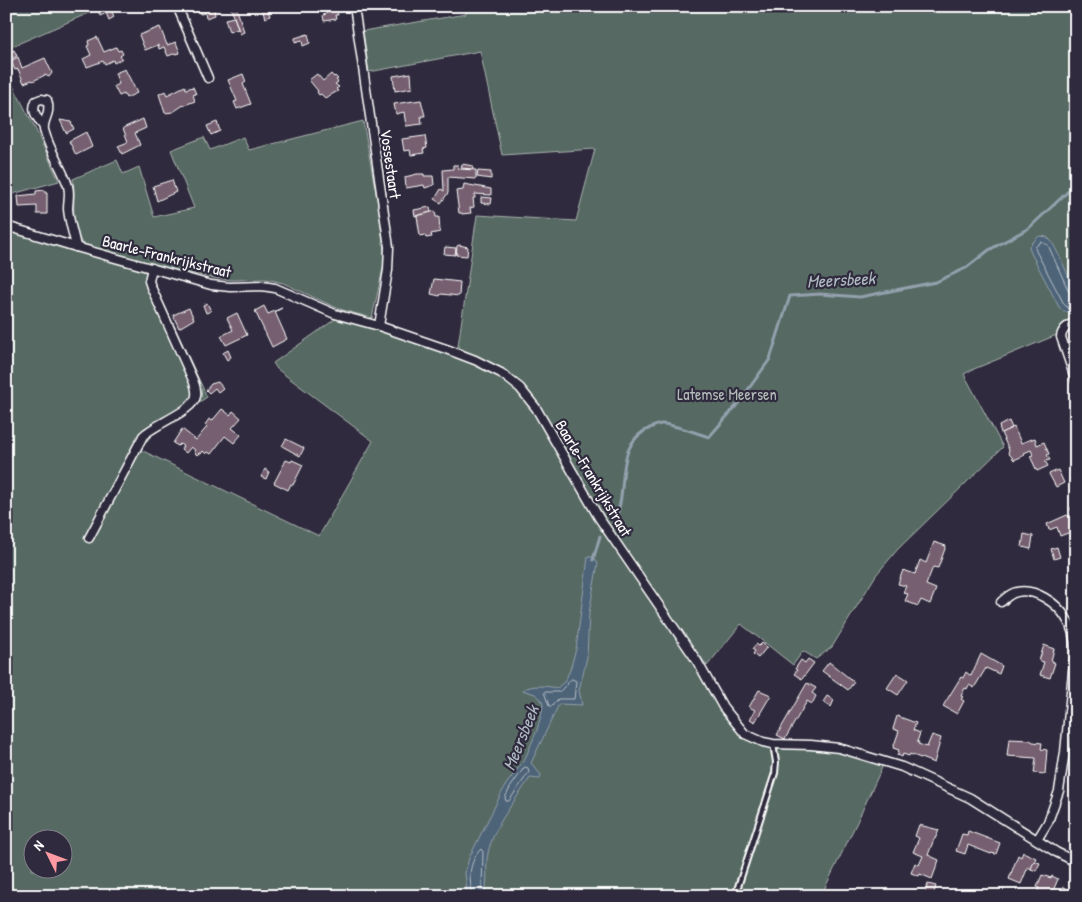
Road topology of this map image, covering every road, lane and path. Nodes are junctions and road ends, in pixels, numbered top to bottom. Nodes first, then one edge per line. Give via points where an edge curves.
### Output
1 (177, 6) edge
2 (354, 6) edge
3 (208, 78) dead end
4 (43, 126) dead end
5 (6, 226) edge
6 (76, 247) junction
7 (152, 268) junction
8 (1076, 322) edge
9 (378, 326) junction
10 (1076, 381) edge
11 (89, 538) dead end
12 (1001, 602) dead end
13 (773, 744) junction
14 (1037, 840) junction
15 (1076, 862) edge
16 (735, 896) edge

1 - 3 street
2 - 9 street, Vossestaart via 389,247
4 - 6 street via 68,184 68,208
5 - 6 street, Baarle-Frankrijkstraat
6 - 7 street, Baarle-Frankrijkstraat
7 - 9 street, Baarle-Frankrijkstraat via 230,287 275,288 334,314
7 - 11 street via 150,287 193,380 196,398 188,407 143,436
8 - 10 street via 1062,332 1062,342
9 - 13 street, Baarle-Frankrijkstraat via 475,360 501,373 520,388 540,413 599,518 697,660 732,719 744,734
12 - 14 street via 1016,592 1037,594 1062,612 1075,640 1059,791 1048,822
13 - 14 street, Baarle-Frankrijkstraat via 833,747 902,768 970,798
13 - 16 lane via 775,773
14 - 15 street, Baarle-Frankrijkstraat

